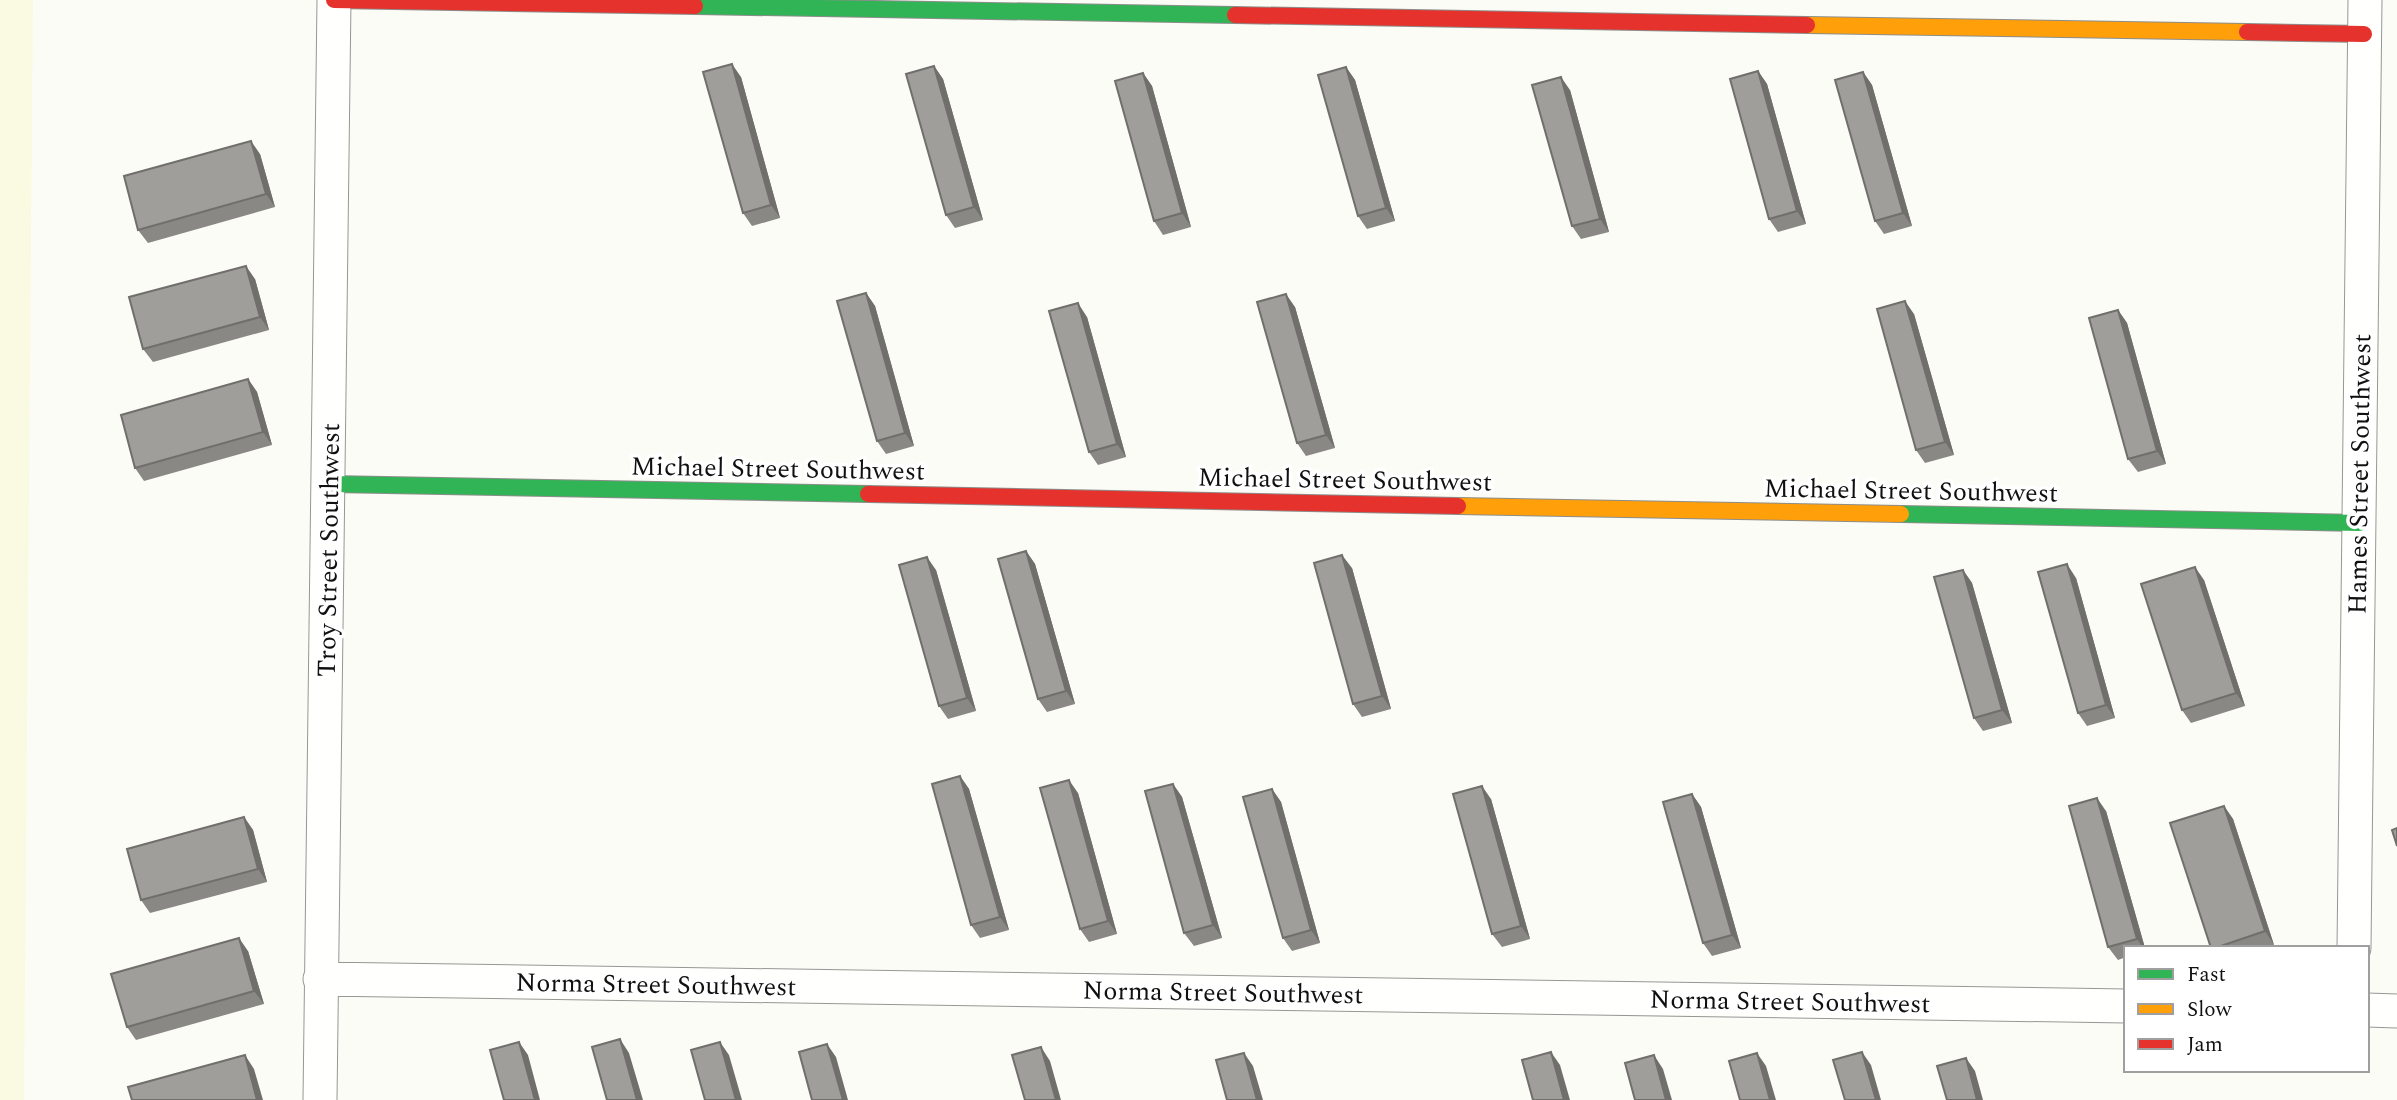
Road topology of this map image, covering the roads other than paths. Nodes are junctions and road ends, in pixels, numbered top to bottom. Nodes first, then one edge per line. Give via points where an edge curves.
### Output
1 (334, 0) edge
2 (2365, 0) edge
3 (2364, 34) junction
4 (330, 484) junction
5 (2358, 523) junction
6 (2354, 946) edge
7 (320, 979) junction
8 (2124, 1006) edge
9 (2369, 1010) edge
10 (2397, 1011) edge
11 (320, 1100) edge

1 - 3 street
1 - 4 street, Troy Street Southwest
2 - 3 street, Hames Street Southwest
3 - 5 street, Hames Street Southwest
4 - 5 street, Michael Street Southwest
4 - 7 street, Troy Street Southwest
5 - 6 street, Hames Street Southwest
7 - 8 street, Norma Street Southwest
7 - 11 street, Troy Street Southwest
9 - 10 street

